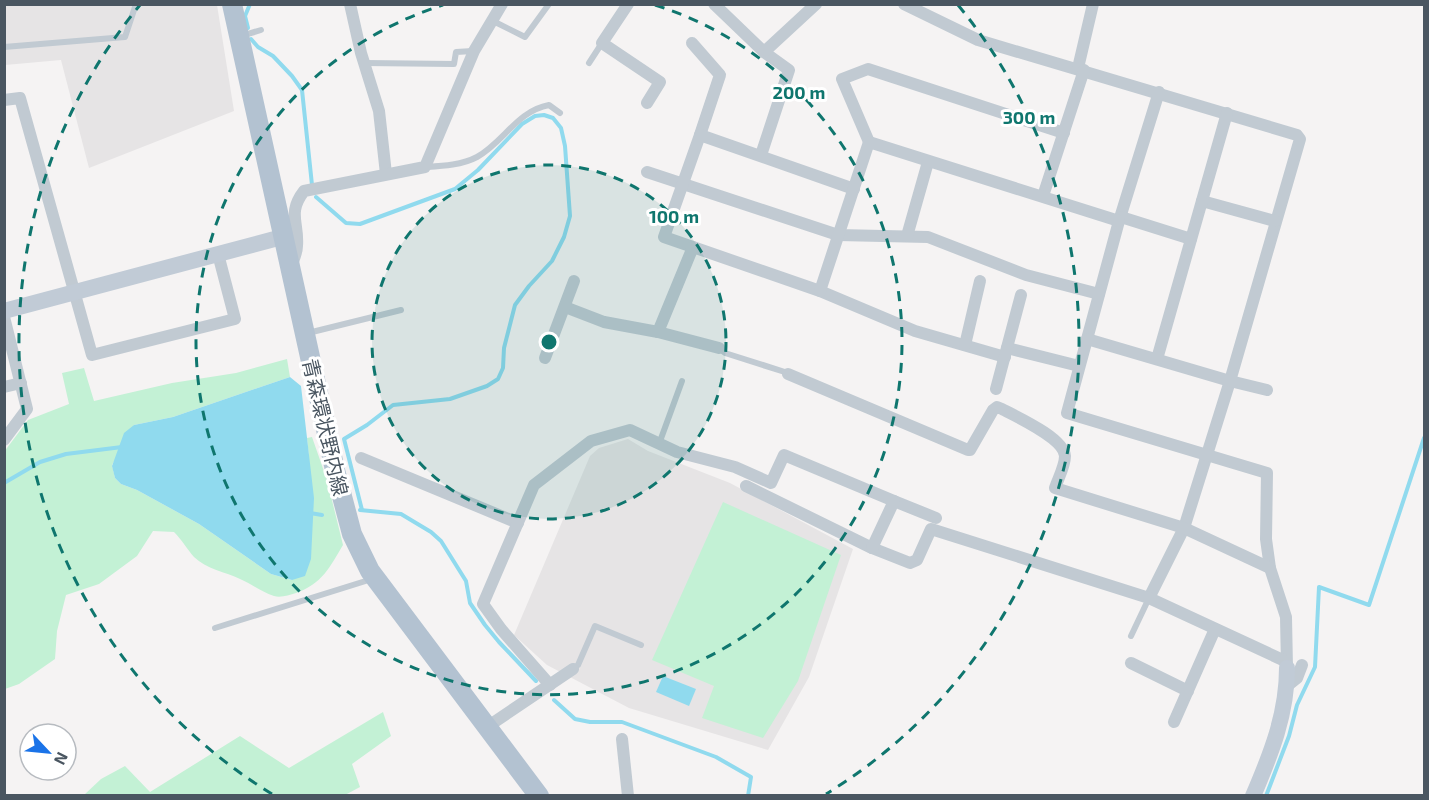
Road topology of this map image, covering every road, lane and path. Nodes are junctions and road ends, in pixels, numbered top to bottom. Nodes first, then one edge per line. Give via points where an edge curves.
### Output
1 (136, 4) edge
2 (232, 4) edge
3 (350, 4) edge
4 (502, 4) edge
5 (549, 4) edge
6 (628, 4) edge
7 (714, 4) edge
8 (816, 4) edge
9 (904, 4) edge
10 (1093, 4) edge
11 (491, 20) junction
12 (261, 30) dead end
13 (239, 37) junction
14 (602, 43) junction
15 (692, 43) dead end
16 (4, 47) edge
17 (474, 51) junction
18 (764, 52) junction
19 (364, 63) junction
20 (589, 63) dead end
21 (1081, 69) junction
22 (1159, 92) junction
23 (4, 100) edge
24 (647, 103) dead end
25 (560, 113) dead end
26 (1227, 113) junction
27 (1064, 133) junction
28 (700, 135) junction
29 (869, 142) junction
30 (761, 155) junction
31 (928, 162) junction
32 (425, 167) junction
33 (647, 172) dead end
34 (386, 174) junction
35 (683, 184) junction
36 (854, 189) junction
37 (1042, 196) junction
38 (1202, 201) junction
39 (1120, 219) junction
40 (1275, 221) junction
41 (838, 235) junction
42 (907, 236) junction
43 (282, 237) junction
44 (1191, 239) junction
45 (693, 247) junction
46 (218, 254) junction
47 (290, 271) junction
48 (574, 281) dead end
49 (980, 281) dead end
50 (820, 291) junction
51 (75, 292) junction
52 (1021, 294) dead end
53 (1099, 294) junction
54 (565, 307) junction
55 (401, 310) dead end
56 (4, 311) edge
57 (4, 317) edge
58 (658, 332) junction
59 (304, 334) junction
60 (1087, 339) junction
61 (965, 345) junction
62 (719, 348) joint
63 (1006, 352) junction
64 (545, 358) dead end
65 (1157, 359) junction
66 (1079, 366) junction
67 (788, 374) joint
68 (682, 381) dead end
69 (1230, 381) junction
70 (21, 383) junction
71 (4, 387) edge
72 (996, 389) dead end
73 (1267, 390) dead end
74 (4, 440) edge
75 (659, 444) junction
76 (1207, 455) junction
77 (361, 458) dead end
78 (746, 486) dead end
79 (894, 501) junction
80 (936, 518) dead end
81 (518, 523) junction
82 (1184, 528) junction
83 (872, 548) junction
84 (1270, 568) junction
85 (375, 578) junction
86 (1149, 598) junction
87 (215, 628) dead end
88 (1215, 629) junction
89 (1131, 636) dead end
90 (640, 645) dead end
91 (1131, 663) dead end
92 (1291, 665) junction
93 (573, 669) joint
94 (550, 685) junction
95 (1188, 691) junction
96 (1174, 722) dead end
97 (487, 727) junction
98 (622, 739) dead end
99 (539, 795) edge
100 (628, 795) edge
101 (1253, 795) edge

1 - 16 lane via 125,37
2 - 13 main road, 青森環状野内線
3 - 19 street
4 - 11 street
5 - 11 lane via 525,37
6 - 14 street
7 - 18 street
8 - 18 street
9 - 21 street via 978,40
10 - 21 street
11 - 17 street
12 - 13 lane
13 - 43 main road, 青森環状野内線
14 - 20 lane
14 - 24 street via 660,82
15 - 28 street via 720,75
17 - 19 lane via 456,52 454,64
17 - 32 street
18 - 30 street via 789,70
19 - 34 street via 379,111
21 - 22 street
21 - 27 street
22 - 26 street
22 - 39 street
23 - 51 street via 20,98
25 - 32 lane via 549,105 541,107 526,114 479,156 463,163
26 - 38 street
26 - 40 street via 1300,139
27 - 29 street via 868,69 842,79
27 - 37 street
28 - 30 street
28 - 35 street
29 - 31 street
29 - 36 street
30 - 36 street
31 - 37 street
31 - 42 street
32 - 34 street
33 - 35 street
34 - 47 street via 304,191 293,212 297,246
35 - 41 street
35 - 45 street via 664,237
36 - 41 street
37 - 39 street
38 - 40 street
38 - 44 street
39 - 44 street
39 - 53 street
40 - 69 street
41 - 42 street
41 - 50 street
42 - 53 street via 928,237 1026,275
43 - 46 street
43 - 47 main road, 青森環状野内線
44 - 65 street
45 - 50 street
45 - 58 street
46 - 51 street
46 - 51 street via 235,319 92,355
47 - 59 main road, 青森環状野内線
48 - 54 street
49 - 61 street
50 - 61 street via 915,331
51 - 56 street
52 - 63 street
53 - 60 street
54 - 58 street via 604,322
54 - 64 street
55 - 59 lane
57 - 70 street
58 - 62 street
59 - 85 main road, 青森環状野内線 via 352,534
60 - 65 street
60 - 66 street
61 - 63 street
62 - 67 lane
63 - 66 street
63 - 72 street
65 - 69 street
66 - 76 street via 1067,413
67 - 82 street via 968,450 997,407 1048,435 1064,451 1065,460 1055,488
68 - 75 lane
69 - 73 street
69 - 76 street
70 - 71 street
70 - 74 street via 27,409
75 - 79 street via 735,467 771,483 784,455
75 - 81 street via 630,430 591,441 534,485
76 - 82 street
76 - 84 street via 1267,473 1266,539
77 - 81 street
78 - 83 street
79 - 80 street
79 - 83 street
81 - 94 street via 483,604
82 - 84 street
82 - 86 street
83 - 86 street via 910,562 917,560 931,529
84 - 92 street via 1286,618
85 - 87 lane
85 - 97 main road, 青森環状野内線
86 - 88 street
86 - 89 lane
88 - 92 street
88 - 95 street
90 - 93 lane via 595,626
91 - 95 street
92 - 101 street via 1277,736
93 - 94 street
94 - 97 street
95 - 96 street
97 - 99 main road, 青森環状野内線
98 - 100 street

